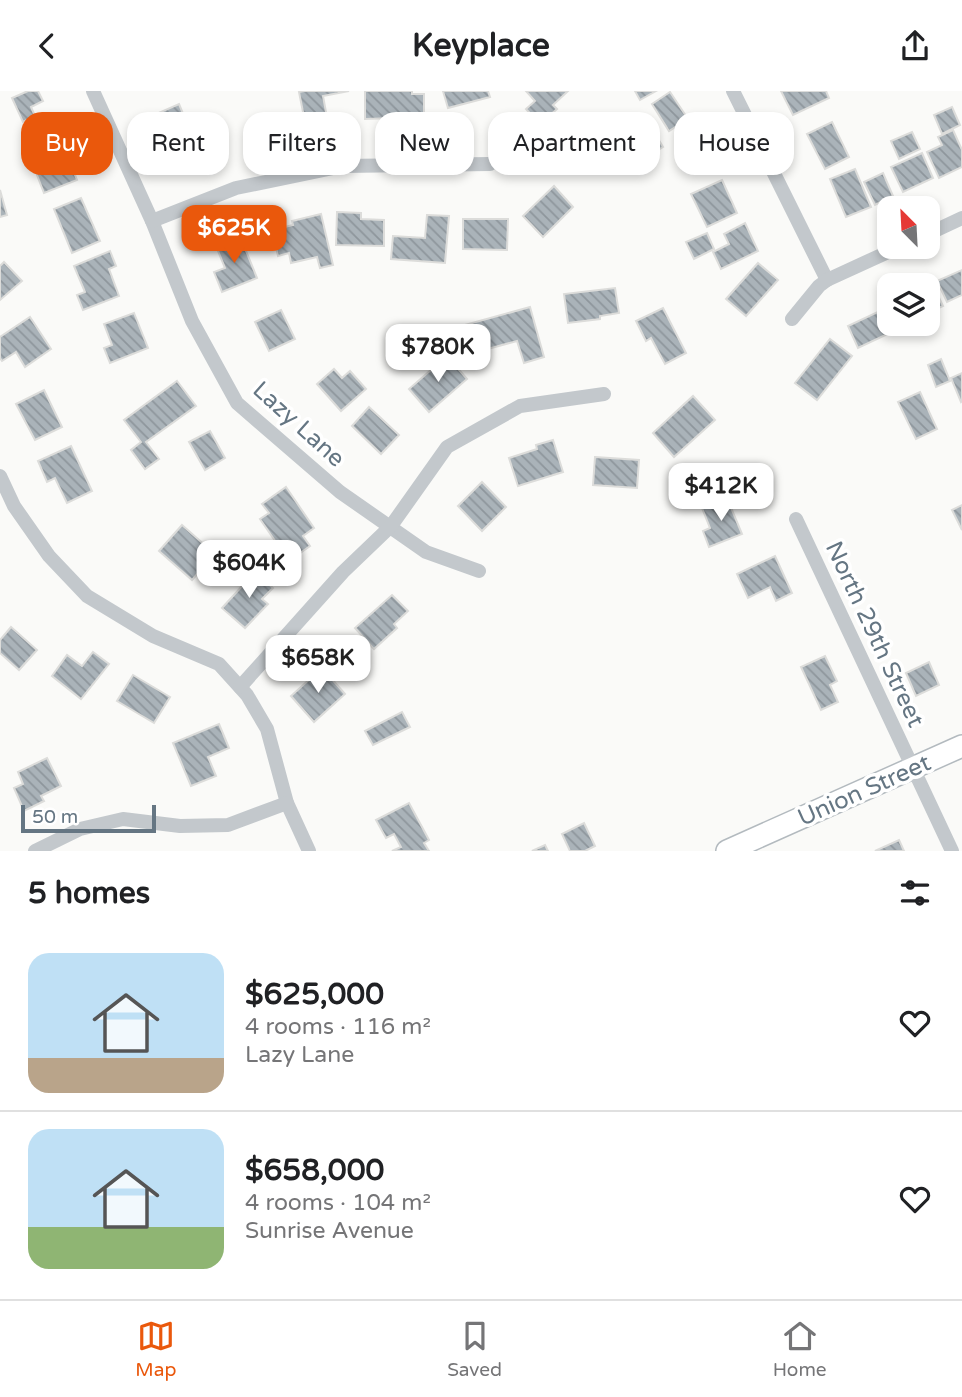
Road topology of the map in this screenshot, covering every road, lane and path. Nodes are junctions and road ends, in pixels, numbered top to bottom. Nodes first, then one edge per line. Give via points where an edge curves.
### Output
1 (93, 91) edge
2 (733, 91) edge
3 (488, 164) edge
4 (962, 218) edge
5 (152, 221) junction
6 (940, 228) edge
7 (877, 257) edge
8 (827, 280) junction
9 (792, 319) dead end
10 (604, 394) dead end
11 (0, 476) edge
12 (796, 519) dead end
13 (391, 526) junction
14 (478, 571) dead end
15 (240, 687) junction
16 (962, 746) edge
17 (912, 768) junction
18 (287, 803) junction
19 (35, 851) edge
20 (309, 851) edge
21 (727, 851) edge
22 (952, 851) edge

1 - 5 street, Lazy Lane
2 - 8 street
3 - 5 street via 343,166 236,188
4 - 6 street
5 - 13 street, Lazy Lane via 192,321 237,403 340,492
7 - 8 street
8 - 9 street
10 - 13 street via 520,406 447,447
11 - 15 street via 14,506 49,556 87,596 153,636 219,664
12 - 17 street, North 29th Street
13 - 14 street, Lazy Lane via 426,552
13 - 15 street via 343,572
15 - 18 street via 267,729
16 - 17 main road, Union Street
17 - 21 main road, Union Street
17 - 22 street, North 29th Street
18 - 19 street via 228,825 180,826 123,819 80,829
18 - 20 street

